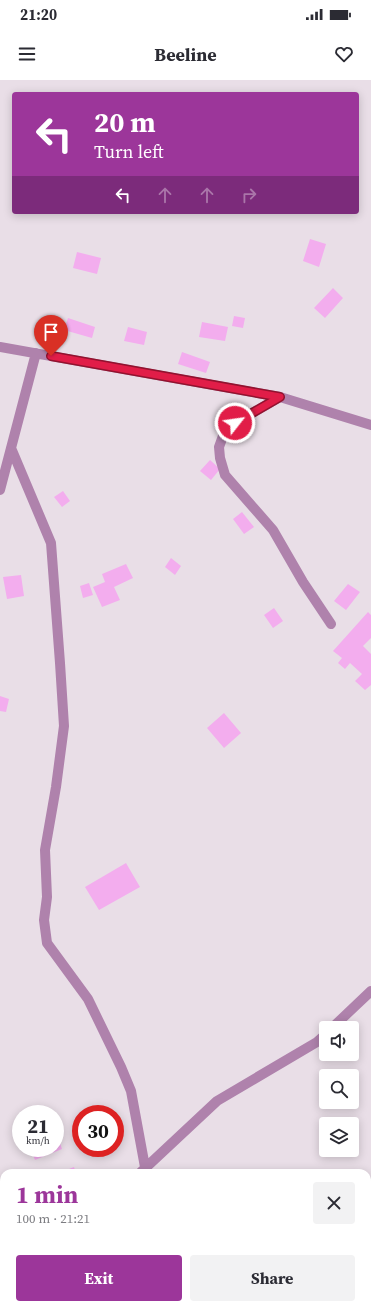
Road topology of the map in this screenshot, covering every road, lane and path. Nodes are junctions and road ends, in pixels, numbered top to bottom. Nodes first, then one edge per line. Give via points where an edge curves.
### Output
1 (0, 347) edge
2 (36, 353) junction
3 (280, 397) junction
4 (371, 425) edge
5 (11, 448) junction
6 (0, 490) edge
7 (331, 624) dead end
8 (371, 991) edge
9 (339, 1021) edge
10 (319, 1040) edge
11 (142, 1169) edge
12 (143, 1169) edge

1 - 2 street
2 - 3 street
2 - 5 street
3 - 4 street
3 - 7 street via 235,423 223,436 219,447 220,458 225,475 273,530
5 - 6 street
5 - 11 street via 51,543 60,663 64,726 46,850 47,897 44,920 47,943 88,999 121,1067 131,1091
8 - 9 street
10 - 12 street via 217,1101

